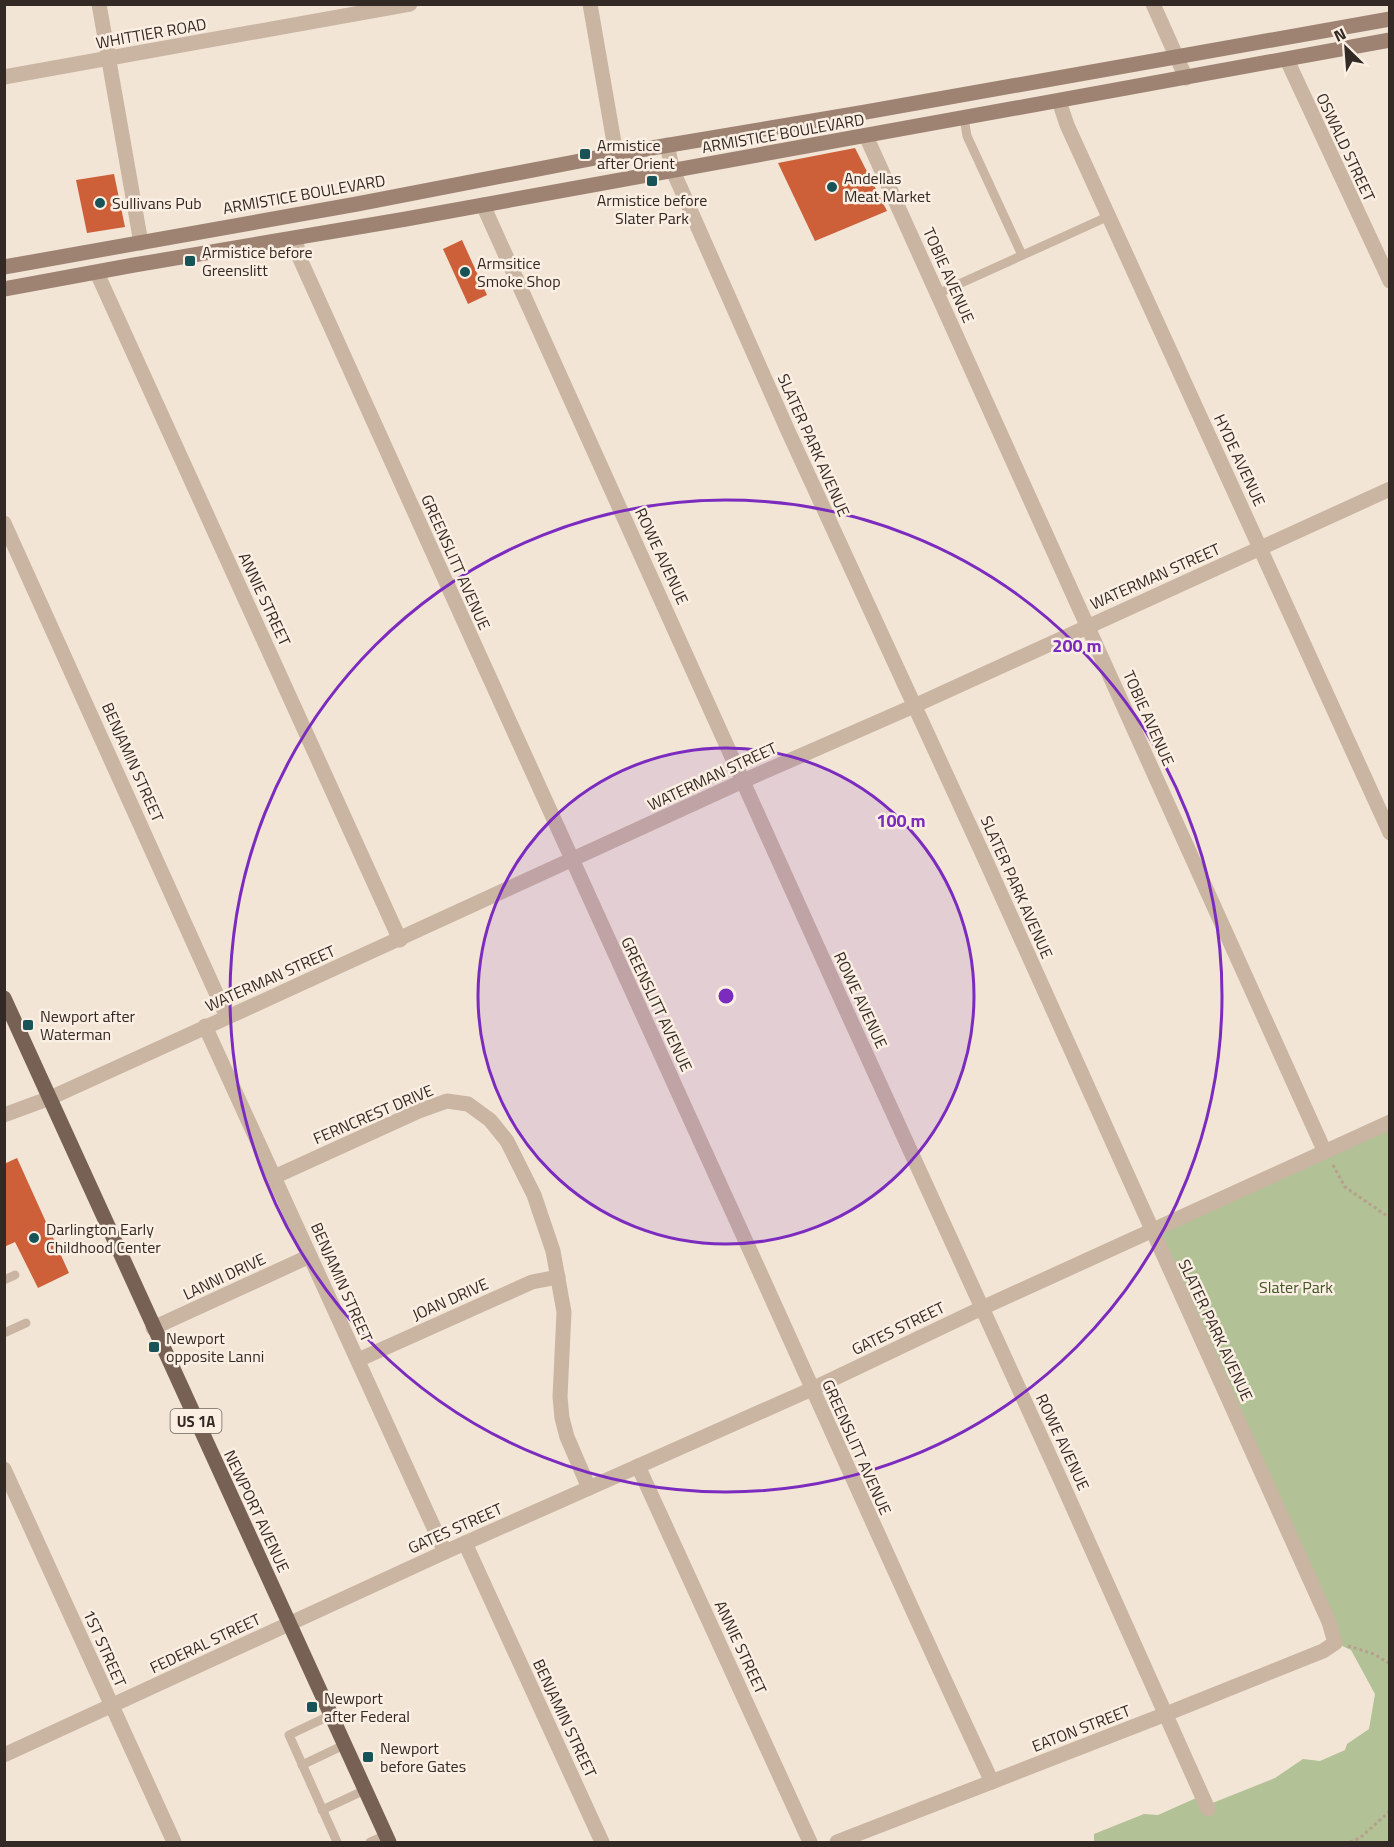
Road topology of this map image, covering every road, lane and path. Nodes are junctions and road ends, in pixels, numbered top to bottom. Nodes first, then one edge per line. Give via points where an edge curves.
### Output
1 (99, 4) edge
2 (410, 4) edge
3 (590, 4) edge
4 (1153, 4) edge
5 (1389, 19) edge
6 (1389, 40) edge
7 (1176, 56) junction
8 (109, 59) junction
9 (1287, 60) junction
10 (4, 78) edge
11 (1186, 78) junction
12 (1059, 101) junction
13 (964, 118) junction
14 (866, 136) junction
15 (667, 146) junction
16 (616, 154) junction
17 (673, 171) junction
18 (483, 205) junction
19 (1108, 216) junction
20 (295, 238) junction
21 (141, 243) junction
22 (1022, 255) junction
23 (4, 267) edge
24 (97, 273) junction
25 (1389, 281) edge
26 (4, 289) edge
27 (937, 294) junction
28 (1389, 489) edge
29 (4, 523) edge
30 (1260, 548) junction
31 (1088, 626) junction
32 (914, 706) junction
33 (743, 781) junction
34 (1389, 833) edge
35 (573, 860) junction
36 (400, 940) junction
37 (4, 998) edge
38 (227, 1017) junction
39 (205, 1026) junction
40 (50, 1098) junction
41 (4, 1115) edge
42 (1389, 1122) edge
43 (1324, 1150) junction
44 (274, 1177) junction
45 (1389, 1218) edge
46 (1152, 1231) junction
47 (310, 1256) junction
48 (15, 1275) dead end
49 (558, 1277) junction
50 (4, 1280) edge
51 (982, 1308) junction
52 (26, 1323) dead end
53 (153, 1328) junction
54 (4, 1333) edge
55 (357, 1360) junction
56 (812, 1389) junction
57 (638, 1466) junction
58 (4, 1469) edge
59 (589, 1488) junction
60 (465, 1543) junction
61 (445, 1552) junction
62 (290, 1624) junction
63 (1335, 1642) junction
64 (1389, 1664) edge
65 (111, 1706) junction
66 (1166, 1714) junction
67 (331, 1715) junction
68 (344, 1745) junction
69 (4, 1755) edge
70 (302, 1765) junction
71 (992, 1782) junction
72 (365, 1790) junction
73 (1208, 1809) dead end
74 (322, 1810) junction
75 (1389, 1811) edge
76 (387, 1839) edge
77 (174, 1842) edge
78 (337, 1842) edge
79 (370, 1842) edge
80 (603, 1842) edge
81 (810, 1842) edge
82 (837, 1842) edge
83 (1350, 1842) edge

1 - 8 street
2 - 8 street, WHITTIER ROAD
3 - 16 street
4 - 7 street
5 - 7 main road, ARMISTICE BOULEVARD
6 - 9 main road, ARMISTICE BOULEVARD
7 - 11 street
7 - 15 main road, ARMISTICE BOULEVARD
8 - 10 street, WHITTIER ROAD
8 - 21 street
9 - 11 main road, ARMISTICE BOULEVARD
9 - 25 street, OSWALD STREET
11 - 12 main road, ARMISTICE BOULEVARD
12 - 13 main road, ARMISTICE BOULEVARD
12 - 19 street, HYDE AVENUE
13 - 14 main road, ARMISTICE BOULEVARD
13 - 22 lane via 967,136
14 - 17 main road, ARMISTICE BOULEVARD
14 - 27 street, TOBIE AVENUE
15 - 16 main road, ARMISTICE BOULEVARD
15 - 17 street, SLATER PARK AVENUE
16 - 21 main road, ARMISTICE BOULEVARD
17 - 18 main road, ARMISTICE BOULEVARD
17 - 32 street, SLATER PARK AVENUE
18 - 20 main road, ARMISTICE BOULEVARD
18 - 33 street, ROWE AVENUE
19 - 22 lane
19 - 30 street, HYDE AVENUE
20 - 24 main road, ARMISTICE BOULEVARD
20 - 35 street, GREENSLITT AVENUE via 300,259
21 - 23 main road, ARMISTICE BOULEVARD
22 - 27 lane
24 - 26 main road, ARMISTICE BOULEVARD
24 - 36 street, ANNIE STREET
27 - 31 street, TOBIE AVENUE
28 - 30 street, WATERMAN STREET
29 - 38 street, BENJAMIN STREET
30 - 31 street, WATERMAN STREET
30 - 34 street, HYDE AVENUE
31 - 32 street, WATERMAN STREET
31 - 43 street, TOBIE AVENUE
32 - 33 street, WATERMAN STREET
32 - 46 street, SLATER PARK AVENUE
33 - 35 street, WATERMAN STREET
33 - 51 street, ROWE AVENUE
35 - 36 street, WATERMAN STREET
35 - 56 street, GREENSLITT AVENUE
36 - 38 street, WATERMAN STREET
37 - 40 main road, NEWPORT AVENUE / US 1A
38 - 39 street, WATERMAN STREET
39 - 40 street, WATERMAN STREET
39 - 44 street, BENJAMIN STREET
40 - 41 street, WATERMAN STREET
40 - 53 main road, NEWPORT AVENUE / US 1A
42 - 43 street, GATES STREET
43 - 45 path via 1346,1187
43 - 46 street, GATES STREET
44 - 47 street, BENJAMIN STREET
44 - 49 street, FERNCREST DRIVE via 418,1111 447,1101 468,1104 490,1120 507,1141 543,1217
46 - 51 street, GATES STREET
46 - 63 street, SLATER PARK AVENUE
47 - 53 street, LANNI DRIVE
47 - 55 street, BENJAMIN STREET
48 - 50 lane
49 - 55 street, JOAN DRIVE via 532,1282
49 - 59 street, FERNCREST DRIVE via 564,1312 562,1418
51 - 56 street, GATES STREET
51 - 66 street, ROWE AVENUE
52 - 54 lane
53 - 62 main road, NEWPORT AVENUE / US 1A
55 - 61 street, BENJAMIN STREET
56 - 57 street, GATES STREET
56 - 71 street, GREENSLITT AVENUE
57 - 59 street, GATES STREET
57 - 81 street, ANNIE STREET
58 - 65 street, 1ST STREET
59 - 60 street, GATES STREET
60 - 61 street, GATES STREET
60 - 80 street, BENJAMIN STREET
61 - 62 street, GATES STREET
62 - 65 street, FEDERAL STREET
62 - 67 main road, NEWPORT AVENUE / US 1A
63 - 64 path via 1374,1654
63 - 66 street, EATON STREET via 1323,1651
65 - 69 street, FEDERAL STREET
65 - 77 street, 1ST STREET
66 - 71 street, EATON STREET
66 - 73 street, ROWE AVENUE
67 - 68 main road, NEWPORT AVENUE / US 1A
67 - 70 lane via 288,1735
68 - 70 lane
68 - 72 main road, NEWPORT AVENUE / US 1A
70 - 74 lane
71 - 82 street, EATON STREET
72 - 74 lane
72 - 76 main road, NEWPORT AVENUE / US 1A
74 - 78 lane
75 - 83 path via 1360,1838
76 - 79 lane

